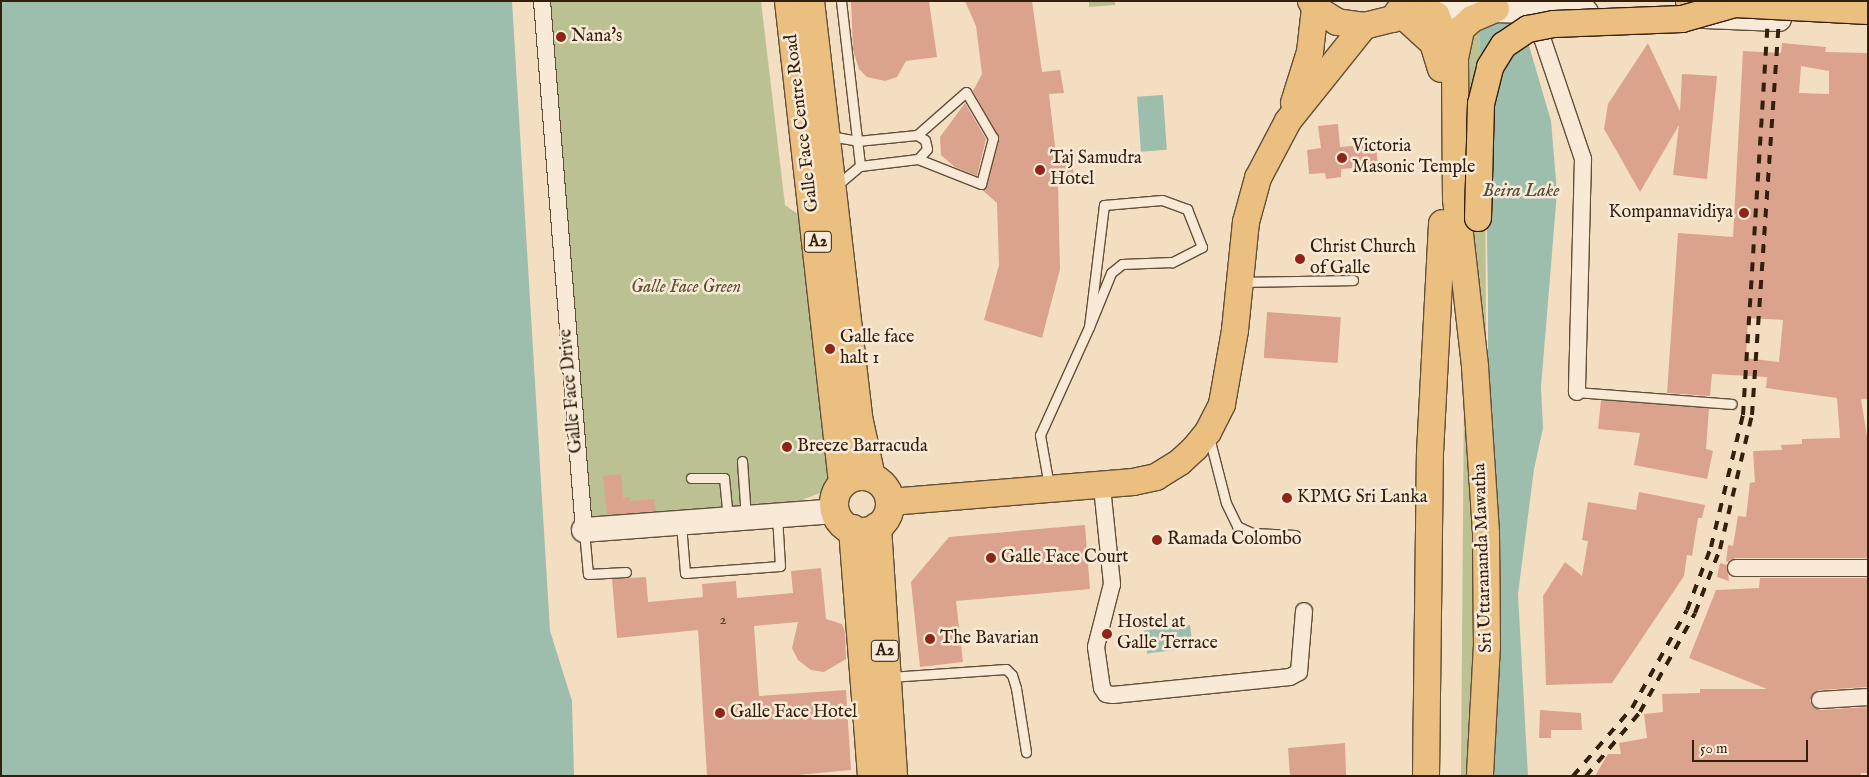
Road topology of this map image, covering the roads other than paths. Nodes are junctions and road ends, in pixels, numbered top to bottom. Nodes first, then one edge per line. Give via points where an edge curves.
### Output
1 (542, 1) edge
2 (789, 1) edge
3 (810, 1) edge
4 (841, 1) edge
5 (1425, 1) edge
6 (1689, 1) edge
7 (1735, 4) junction
8 (1313, 5) edge
9 (1404, 5) edge
10 (1496, 9) joint
11 (1532, 10) junction
12 (1868, 11) edge
13 (1461, 18) junction
14 (1868, 24) edge
15 (1364, 26) junction
16 (1455, 58) junction
17 (1288, 121) junction
18 (825, 134) junction
19 (917, 135) junction
20 (857, 141) junction
21 (918, 158) junction
22 (860, 166) junction
23 (832, 190) junction
24 (1442, 223) junction
25 (1447, 267) junction
26 (1353, 280) dead end
27 (1239, 282) junction
28 (1089, 327) junction
29 (1472, 340) junction
30 (1577, 392) joint
31 (1732, 404) dead end
32 (1208, 432) junction
33 (742, 460) dead end
34 (871, 477) junction
35 (691, 478) dead end
36 (843, 483) junction
37 (1102, 486) junction
38 (1050, 490) junction
39 (890, 502) junction
40 (777, 516) junction
41 (737, 519) junction
42 (680, 523) junction
43 (855, 523) junction
44 (584, 530) junction
45 (1295, 535) dead end
46 (1736, 568) dead end
47 (1868, 568) edge
48 (626, 572) dead end
49 (1304, 611) dead end
50 (887, 677) junction
51 (1868, 697) edge
52 (1820, 700) dead end
53 (1026, 752) dead end
54 (1431, 766) edge
55 (867, 776) edge
56 (872, 776) edge
57 (893, 776) edge
58 (1480, 776) edge

1 - 44 street, Galle Face Drive
2 - 36 highway, Galle Face Centre Road / A2
3 - 18 highway, Galle Face Centre Road / A2
4 - 20 lane
5 - 13 street
6 - 7 main road
7 - 12 main road, bridge
7 - 29 main road, bridge via 1682,20 1554,24 1528,29 1504,46 1490,67 1481,104
8 - 15 main road via 1337,22
8 - 17 main road via 1310,52
9 - 15 main road via 1383,23
9 - 16 main road, Sri Uttarananda Mawatha via 1436,15
9 - 24 main road, Sri Uttarananda Mawatha via 1438,53
10 - 11 street
10 - 13 main road via 1472,19
11 - 14 street
11 - 30 street via 1583,159
13 - 16 main road
15 - 17 main road
16 - 29 main road, Sri Uttarananda Mawatha via 1456,199
17 - 27 main road via 1267,159 1252,198
18 - 20 lane
18 - 23 highway, Galle Face Centre Road / A2
19 - 20 lane
19 - 21 lane via 925,140 926,149
19 - 21 lane via 966,92 993,138 981,184
20 - 22 lane
21 - 22 lane
22 - 23 lane
23 - 34 highway, Galle Face Centre Road / A2 via 858,417
24 - 25 main road, Sri Uttarananda Mawatha
24 - 54 main road via 1430,453
25 - 29 main road, Sri Uttarananda Mawatha
25 - 54 lane via 1441,350
26 - 27 lane
27 - 32 main road via 1228,377 1222,404
28 - 28 lane via 1104,205 1162,200 1187,209 1202,247 1172,262 1122,264 1111,274
28 - 38 lane via 1040,434
29 - 58 main road, Sri Uttarananda Mawatha via 1486,543 1487,654
30 - 31 lane
32 - 37 main road via 1180,462 1156,477
32 - 45 lane via 1226,503 1238,526 1252,533
33 - 41 lane
34 - 36 highway via 855,477
34 - 39 highway via 884,486
35 - 41 lane via 724,478
36 - 43 highway via 836,495
37 - 38 main road
37 - 49 street via 1112,584 1096,647 1102,688 1106,694 1114,696 1290,677 1299,672
38 - 39 main road
39 - 43 highway via 886,517
40 - 41 street
40 - 42 lane via 780,566 685,574
40 - 43 street
41 - 42 street
42 - 44 street
43 - 50 highway, A2
43 - 56 highway, A2
44 - 48 lane via 588,574
46 - 47 street
50 - 53 lane via 1006,669 1012,675 1016,688
50 - 57 highway, A2
51 - 52 street
55 - 56 lane

